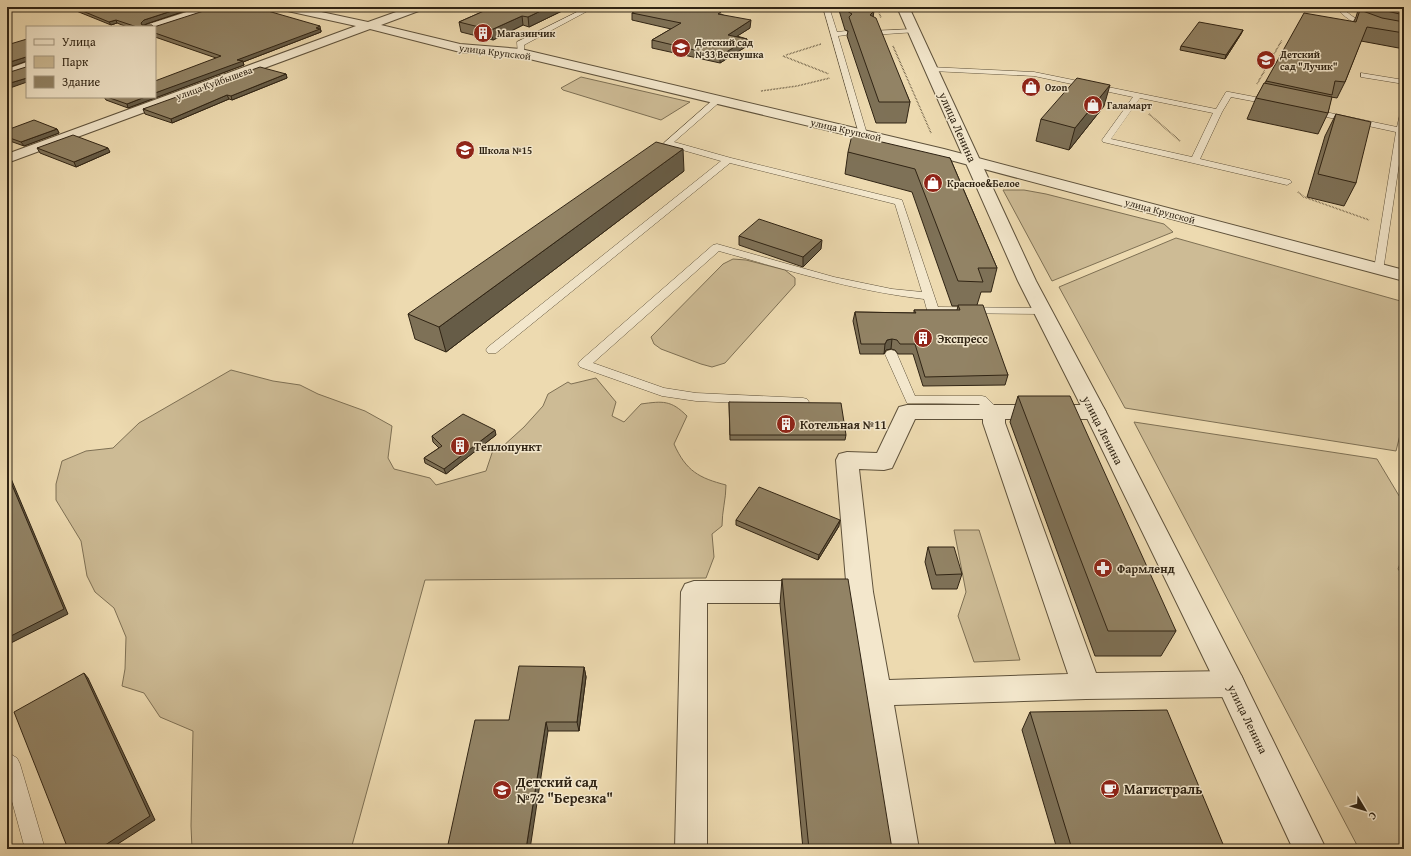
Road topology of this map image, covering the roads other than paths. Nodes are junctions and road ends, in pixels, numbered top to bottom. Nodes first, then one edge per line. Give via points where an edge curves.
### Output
1 (213, 7) edge
2 (283, 7) edge
3 (420, 7) edge
4 (592, 7) edge
5 (826, 7) edge
6 (903, 7) edge
7 (1339, 7) edge
8 (153, 26) edge
9 (370, 26) junction
10 (914, 31) junction
11 (872, 32) edge
12 (846, 33) dead end
13 (834, 34) junction
14 (1404, 34) edge
15 (521, 53) junction
16 (26, 66) edge
17 (932, 69) junction
18 (7, 73) edge
19 (1364, 75) dead end
20 (1404, 82) edge
21 (1136, 98) junction
22 (718, 100) junction
23 (1279, 105) edge
24 (1302, 109) edge
25 (1218, 112) junction
26 (1404, 114) edge
27 (1400, 130) junction
28 (863, 134) junction
29 (1196, 158) junction
30 (7, 159) edge
31 (728, 160) junction
32 (974, 162) junction
33 (1287, 182) road end
34 (1379, 269) junction
35 (1404, 276) edge
36 (928, 296) junction
37 (1042, 311) junction
38 (492, 350) dead end
39 (891, 354) dead end
40 (803, 402) edge
41 (995, 412) junction
42 (1095, 412) junction
43 (860, 592) junction
44 (1231, 684) junction
45 (1086, 686) junction
46 (877, 692) junction
47 (7, 761) edge
48 (35, 849) edge
49 (690, 849) edge
50 (903, 849) edge
51 (1310, 849) edge

1 - 8 street
2 - 9 street, улица Крупской
3 - 9 street, улица Куйбышева
4 - 15 lane via 520,44
5 - 13 lane
6 - 10 street, улица Ленина
7 - 14 lane via 1349,18
9 - 15 street, улица Крупской via 460,48
9 - 30 street, улица Куйбышева
10 - 11 lane
10 - 17 street, улица Ленина
12 - 13 lane
13 - 28 lane
15 - 22 street, улица Крупской
16 - 18 street
17 - 21 lane via 1034,74
17 - 32 street, улица Ленина
19 - 20 lane
21 - 25 lane
21 - 29 lane via 1106,140
22 - 28 street, улица Крупской
22 - 31 lane via 668,143
23 - 25 lane via 1229,94
24 - 27 lane
25 - 29 lane
26 - 27 lane
27 - 34 lane
28 - 32 street, улица Крупской
29 - 33 lane
31 - 36 lane via 899,202
31 - 38 lane
32 - 34 street, улица Крупской
32 - 37 street, улица Ленина via 983,187
34 - 35 street, улица Крупской
36 - 37 lane via 933,310
36 - 40 lane via 832,280 717,247 584,364 662,392 696,397
37 - 42 street, улица Ленина
39 - 41 lane via 911,400 982,400
41 - 42 street
41 - 43 street via 907,412 884,462 847,460
41 - 45 street via 994,423
42 - 44 street, улица Ленина
43 - 46 street
43 - 49 street via 694,592
44 - 45 street
44 - 51 street, улица Ленина
45 - 46 street
46 - 50 street
47 - 48 lane via 11,764

